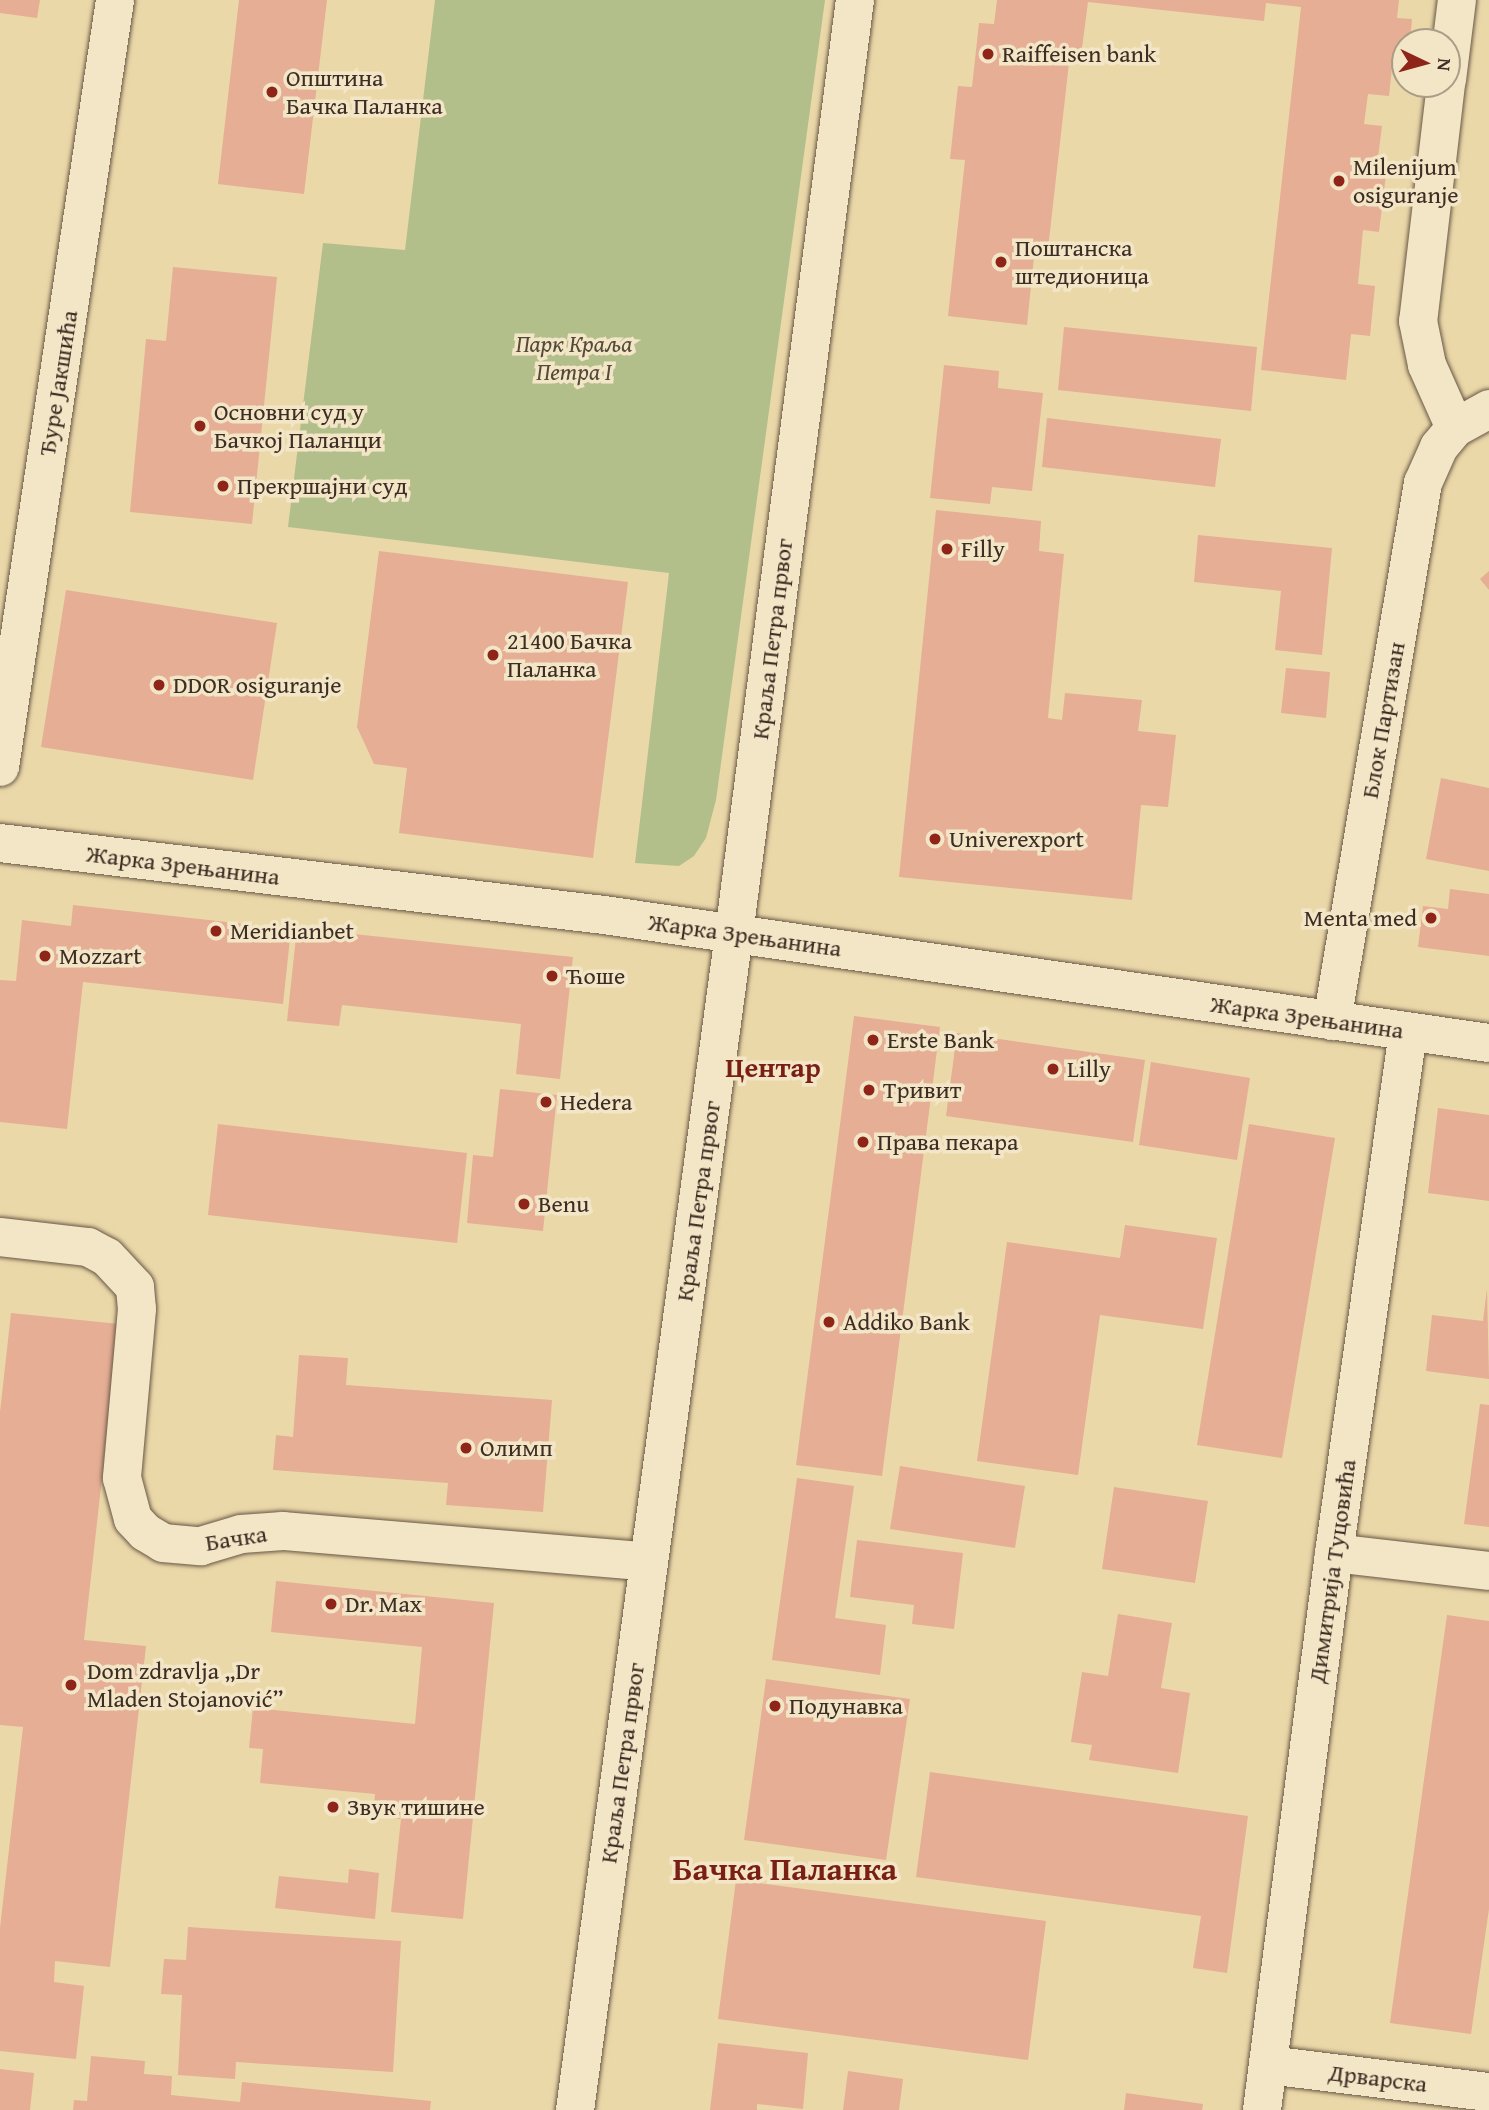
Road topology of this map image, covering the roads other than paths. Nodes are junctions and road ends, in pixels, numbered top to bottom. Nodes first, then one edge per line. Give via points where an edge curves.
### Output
1 (116, 0) edge
2 (855, 0) edge
3 (1457, 0) edge
4 (1454, 28) edge
5 (1445, 98) edge
6 (1489, 409) edge
7 (1455, 428) junction
8 (0, 766) edge
9 (0, 843) edge
10 (734, 934) junction
11 (1332, 1021) junction
12 (1408, 1032) junction
13 (1489, 1043) edge
14 (0, 1237) edge
15 (1334, 1553) junction
16 (649, 1562) junction
17 (1489, 1571) edge
18 (1268, 2065) junction
19 (1489, 2092) edge
20 (575, 2110) edge
21 (1262, 2110) edge

1 - 8 street, Ђуре Јакшића
2 - 10 street, Краља Петра првог
3 - 4 street
5 - 7 street via 1418,321 1427,365
6 - 7 street, Блок Партизан
7 - 11 street, Блок Партизан via 1439,447 1423,483
9 - 10 street, Жарка Зрењанина
10 - 11 street, Жарка Зрењанина
10 - 16 street, Краља Петра првог
11 - 12 street, Жарка Зрењанина
12 - 13 street, Жарка Зрењанина
12 - 15 street, Димитрија Туцовића
14 - 16 street, Бачка via 88,1247 107,1256 135,1287 122,1478 133,1519 163,1543 201,1546 241,1534 283,1531
15 - 17 street
15 - 18 street, Димитрија Туцовића
16 - 20 street, Краља Петра првог
18 - 19 street, Дрварска
18 - 21 street, Димитрија Туцовића

